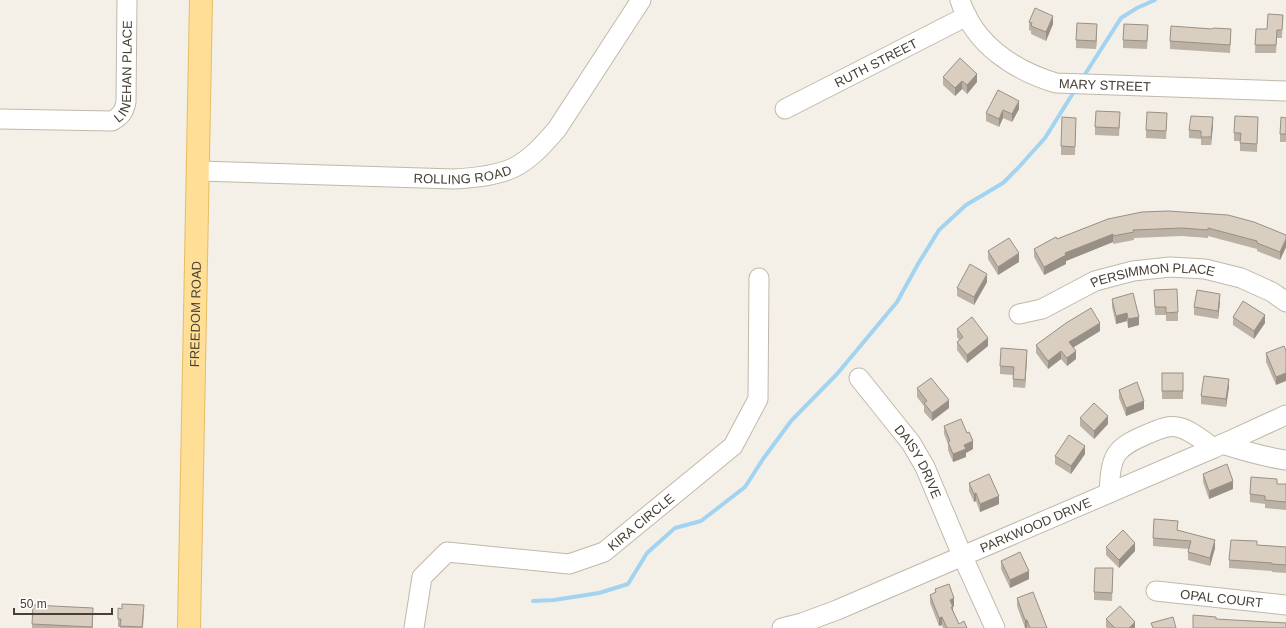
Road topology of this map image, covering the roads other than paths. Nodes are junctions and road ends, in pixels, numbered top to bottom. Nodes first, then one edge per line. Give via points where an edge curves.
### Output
1 (127, 0) edge
2 (201, 0) edge
3 (642, 0) edge
4 (963, 8) edge
5 (1286, 91) edge
6 (785, 109) dead end
7 (0, 119) edge
8 (198, 171) junction
9 (759, 278) dead end
10 (1286, 302) edge
11 (1019, 314) dead end
12 (859, 378) dead end
13 (1286, 415) edge
14 (1218, 446) junction
15 (1286, 460) edge
16 (1109, 493) junction
17 (962, 555) junction
18 (1156, 591) dead end
19 (1286, 605) edge
20 (803, 625) edge
21 (189, 628) edge
22 (414, 628) edge
23 (782, 628) edge
24 (995, 628) edge

1 - 7 street, LINEHAN PLACE via 126,102 124,112 118,118 112,121
2 - 8 main road, FREEDOM ROAD
3 - 8 street, ROLLING ROAD via 557,129 545,143 513,168 474,178 454,179
4 - 5 street, MARY STREET via 979,36 996,53 1024,71 1056,83
4 - 6 street, RUTH STREET
8 - 21 main road, FREEDOM ROAD
9 - 22 street, KIRA CIRCLE via 758,399 733,446 604,552 569,564 446,552 422,576
10 - 11 street, PERSIMMON PLACE via 1272,292 1241,278 1205,269 1170,267 1133,271 1095,281 1042,309
12 - 17 street, DAISY DRIVE via 911,443
13 - 14 street, PARKWOOD DRIVE
14 - 15 street
14 - 16 street, PARKWOOD DRIVE
14 - 16 street via 1177,426 1164,427 1118,450 1110,474
16 - 17 street, PARKWOOD DRIVE
17 - 20 street, PARKWOOD DRIVE
17 - 24 street, DAISY DRIVE
18 - 19 street, OPAL COURT
20 - 23 street, PARKWOOD DRIVE

